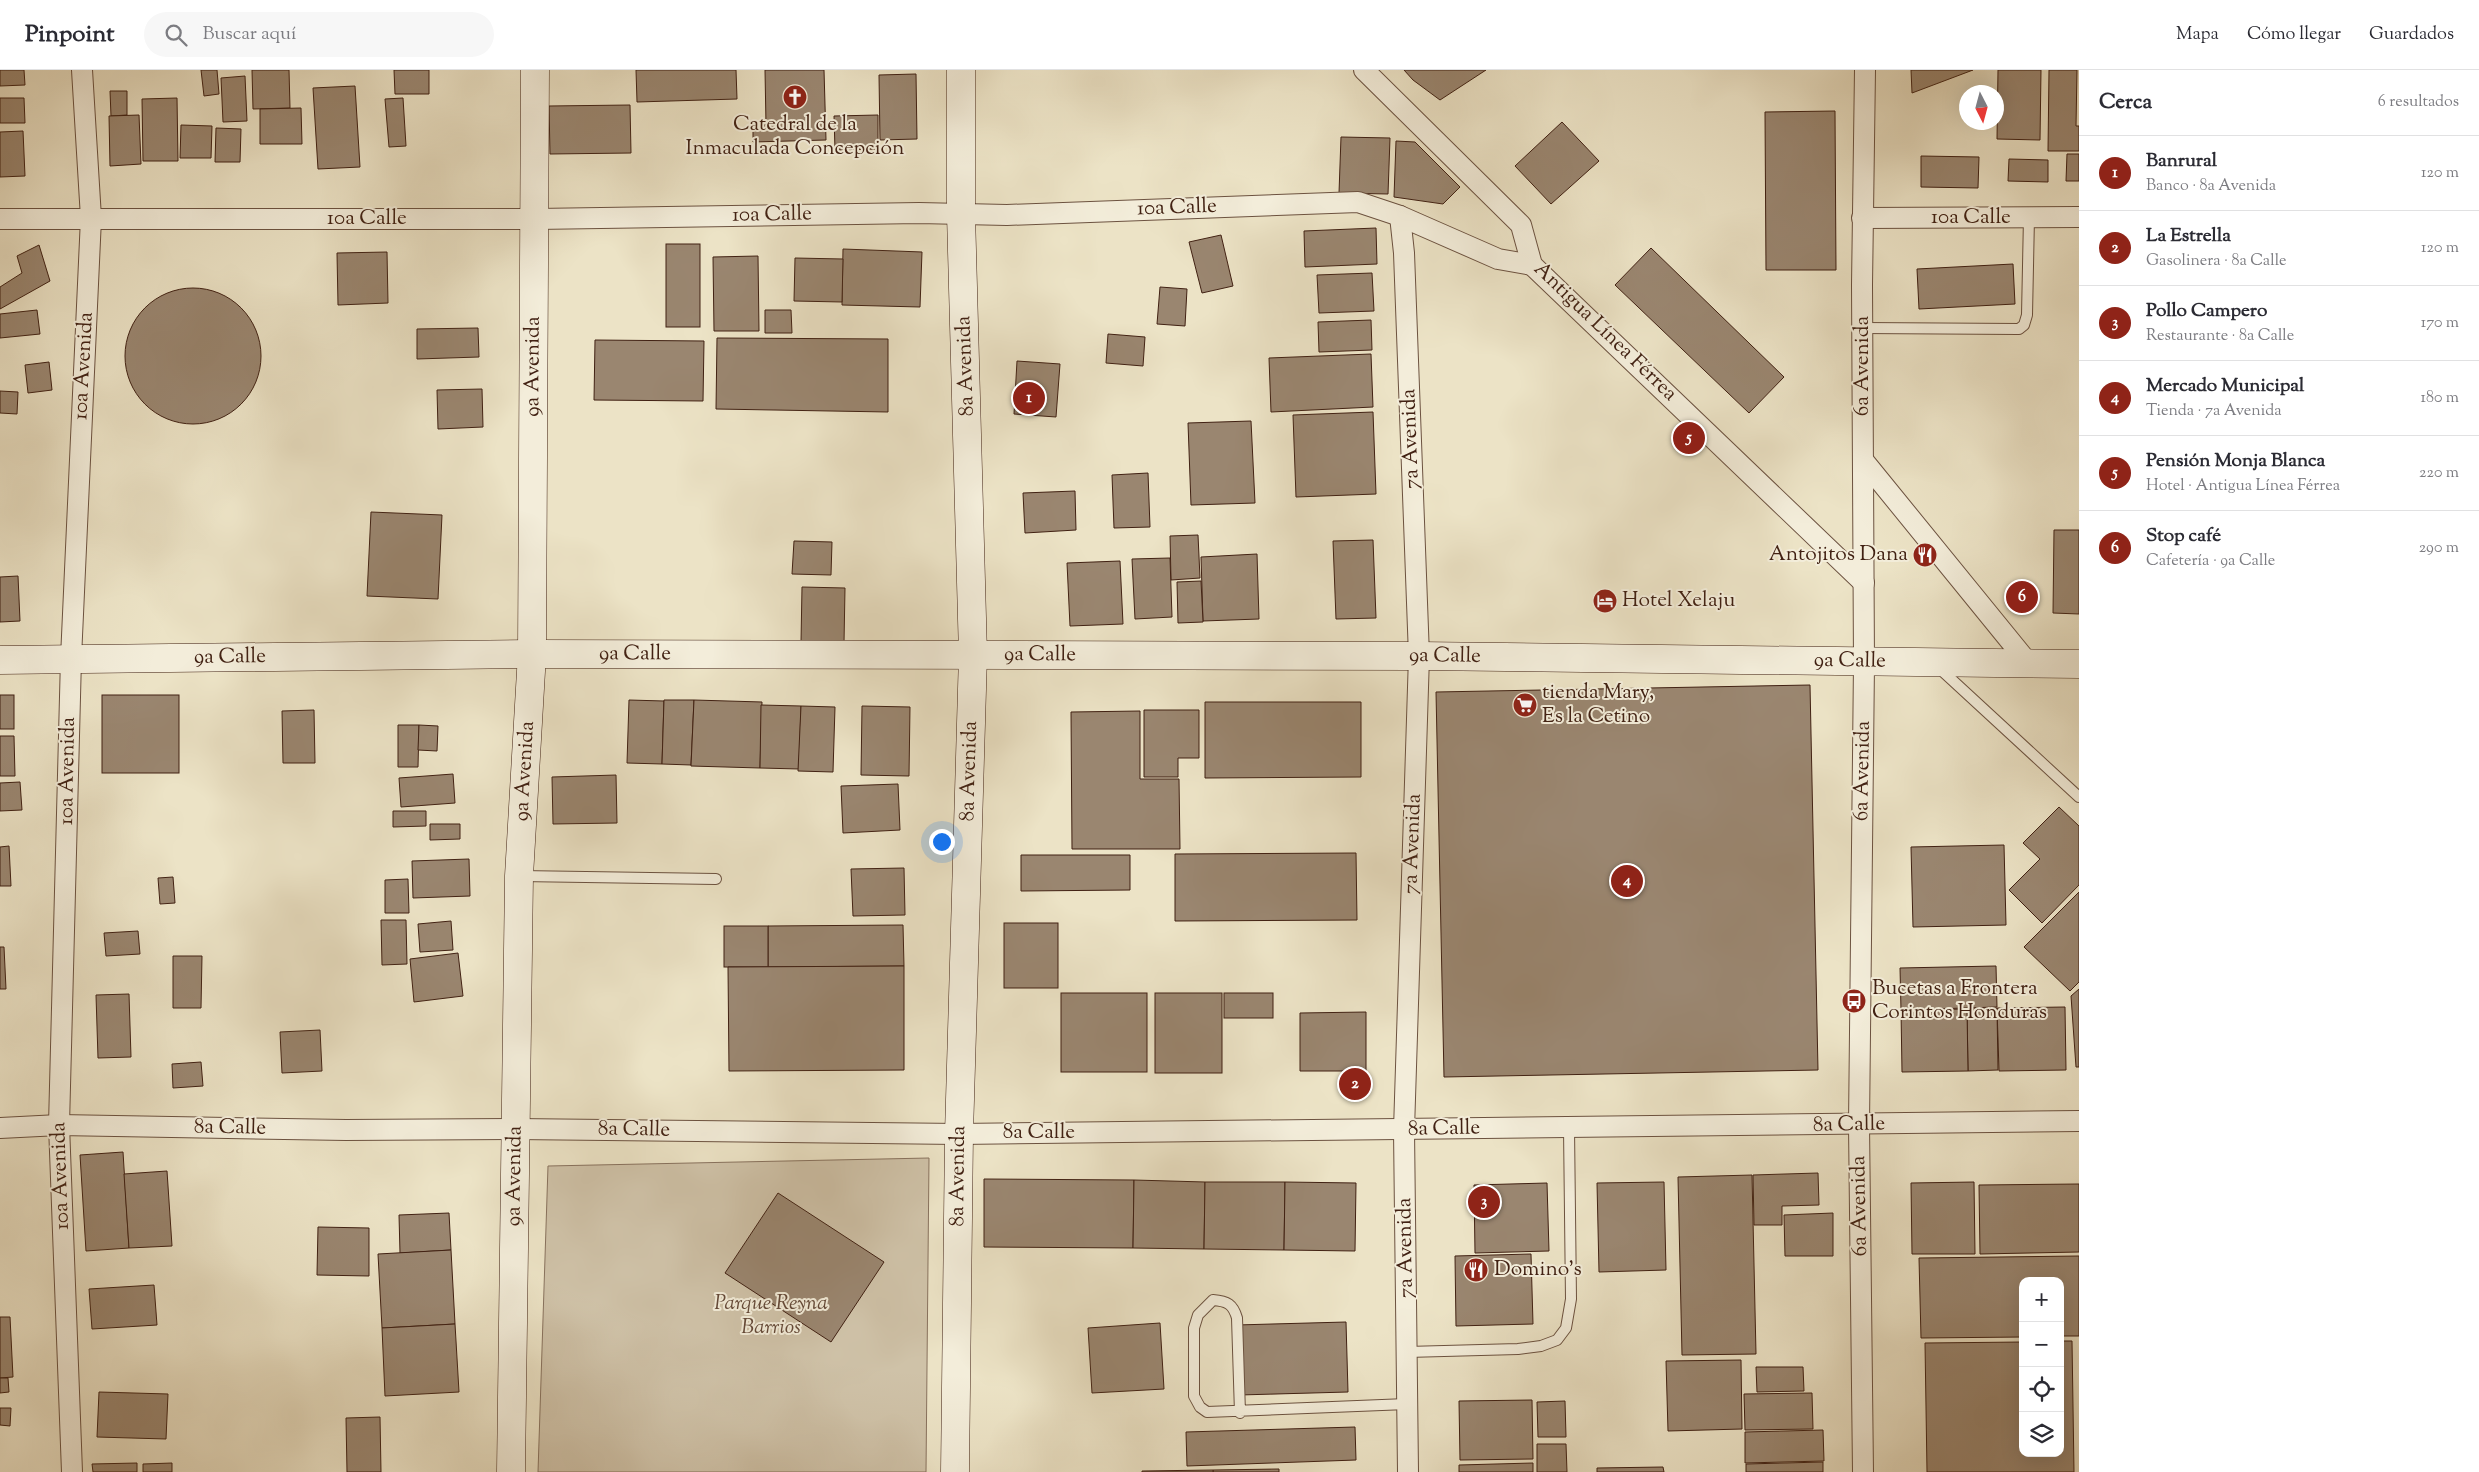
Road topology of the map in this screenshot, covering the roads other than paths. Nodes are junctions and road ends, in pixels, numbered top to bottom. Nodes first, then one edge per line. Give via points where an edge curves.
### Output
1 (82, 70) edge
2 (535, 70) edge
3 (961, 70) edge
4 (1364, 70) edge
5 (1865, 70) edge
6 (961, 214) junction
7 (1400, 216) junction
8 (2028, 217) junction
9 (2079, 217) edge
10 (91, 218) junction
11 (1862, 218) junction
12 (0, 219) edge
13 (536, 219) junction
14 (1532, 265) junction
15 (1862, 328) junction
16 (1863, 460) junction
17 (1864, 583) junction
18 (532, 654) junction
19 (973, 655) junction
20 (1419, 656) junction
21 (70, 658) junction
22 (0, 660) edge
23 (1864, 662) junction
24 (1934, 663) junction
25 (2029, 664) junction
26 (2079, 664) edge
27 (2079, 797) edge
28 (519, 876) junction
29 (716, 879) dead end
30 (2079, 1121) edge
31 (1859, 1124) junction
32 (59, 1125) junction
33 (0, 1128) edge
34 (1569, 1128) junction
35 (516, 1129) junction
36 (1404, 1130) junction
37 (959, 1134) junction
38 (1407, 1352) junction
39 (1407, 1404) junction
40 (1240, 1412) junction
41 (72, 1472) edge
42 (511, 1472) edge
43 (956, 1472) edge
44 (1408, 1472) edge
45 (1863, 1472) edge

1 - 10 street, 10a Avenida
2 - 13 street, 9a Avenida
3 - 6 street, 8a Avenida
4 - 14 street, Antigua Línea Férrea via 1521,224
5 - 11 street, 6a Avenida
6 - 7 street, 10a Calle via 1358,202
6 - 13 street, 10a Calle
6 - 19 street, 8a Avenida
7 - 14 street, 10a Calle via 1498,259
7 - 20 street, 7a Avenida
8 - 9 street, 10a Calle
8 - 11 street, 10a Calle
8 - 15 lane via 2027,315 2024,325 2018,329
10 - 12 street, 10a Calle
10 - 13 street, 10a Calle
10 - 21 street, 10a Avenida
11 - 15 street, 6a Avenida
13 - 18 street, 9a Avenida
14 - 17 street, Antigua Línea Férrea
15 - 16 street, 6a Avenida
16 - 17 street, 6a Avenida
16 - 25 street
17 - 23 street, 6a Avenida
18 - 19 street, 9a Calle
18 - 21 street, 9a Calle
18 - 28 street, 9a Avenida
19 - 20 street, 9a Calle
19 - 37 street, 8a Avenida
20 - 23 street, 9a Calle
20 - 36 street, 7a Avenida
21 - 22 street, 9a Calle
21 - 32 street, 10a Avenida
23 - 24 street, 9a Calle
23 - 31 street, 6a Avenida
24 - 25 street, 9a Calle
24 - 27 lane
25 - 26 street, 9a Calle
28 - 29 lane
28 - 35 street, 9a Avenida
30 - 31 street, 8a Calle
31 - 34 street, 8a Calle
31 - 45 street, 6a Avenida
32 - 33 street, 8a Calle
32 - 35 street, 8a Calle
32 - 41 street, 10a Avenida
34 - 36 street, 8a Calle
34 - 38 lane via 1571,1299 1566,1328 1557,1340 1541,1346
35 - 37 street, 8a Calle
35 - 42 street, 9a Avenida
36 - 37 street, 8a Calle
36 - 38 street, 7a Avenida
37 - 43 street, 8a Avenida
38 - 39 street, 7a Avenida
39 - 40 lane
39 - 44 street, 7a Avenida
40 - 40 lane via 1207,1412 1194,1396 1194,1328 1198,1316 1213,1300 1225,1300 1234,1308 1237,1318

